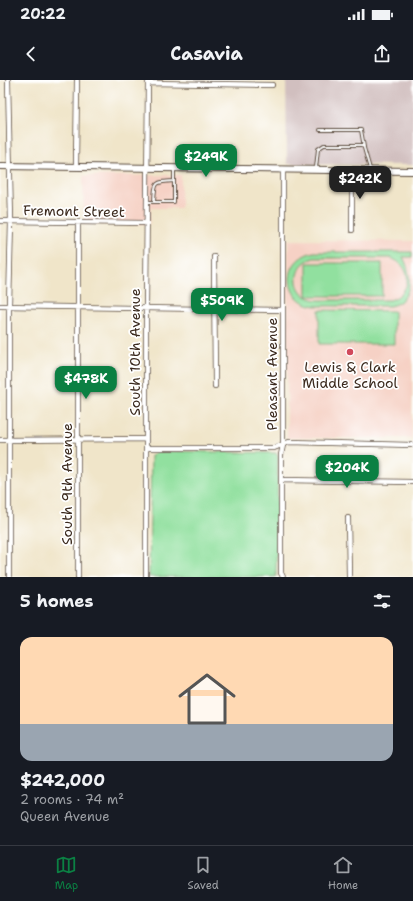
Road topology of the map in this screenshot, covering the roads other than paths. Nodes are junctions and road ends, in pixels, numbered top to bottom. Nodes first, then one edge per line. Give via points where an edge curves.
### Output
1 (8, 80) edge
2 (77, 80) edge
3 (148, 81) edge
4 (215, 82) edge
5 (272, 85) dead end
6 (320, 130) dead end
7 (364, 148) junction
8 (0, 166) edge
9 (9, 166) junction
10 (76, 166) junction
11 (147, 168) junction
12 (174, 168) junction
13 (283, 169) junction
14 (316, 170) junction
15 (352, 170) junction
16 (370, 170) junction
17 (413, 171) edge
18 (175, 181) junction
19 (147, 202) junction
20 (154, 202) junction
21 (0, 221) edge
22 (11, 221) junction
23 (78, 222) junction
24 (147, 223) junction
25 (352, 230) dead end
26 (214, 257) dead end
27 (0, 306) edge
28 (9, 306) junction
29 (77, 307) junction
30 (146, 308) junction
31 (214, 309) junction
32 (283, 310) junction
33 (215, 386) dead end
34 (77, 439) junction
35 (146, 439) junction
36 (0, 440) edge
37 (10, 440) junction
38 (283, 445) junction
39 (413, 445) edge
40 (146, 448) junction
41 (281, 480) junction
42 (413, 482) edge
43 (348, 518) dead end
44 (9, 577) edge
45 (78, 577) edge
46 (146, 577) edge
47 (283, 577) edge
48 (350, 577) edge

1 - 9 street
2 - 10 street
3 - 4 street
3 - 11 street, South 10th Avenue
4 - 5 street
6 - 7 lane via 361,130
7 - 14 lane via 362,145 324,145 318,149
7 - 16 lane
8 - 9 main road
9 - 10 main road
9 - 22 street
10 - 11 main road
11 - 12 main road
11 - 19 street, South 10th Avenue
12 - 13 main road
12 - 18 lane
13 - 14 main road
13 - 32 street, Pleasant Avenue
14 - 15 main road
15 - 16 main road
15 - 25 street
16 - 17 main road
18 - 20 lane via 157,184
18 - 20 lane via 174,202
19 - 20 lane
19 - 24 street, South 10th Avenue
21 - 22 street, Fremont Street
22 - 23 street, Fremont Street
22 - 28 street
23 - 24 street, Fremont Street
23 - 29 street, South 9th Avenue
24 - 30 street, South 10th Avenue
26 - 31 street
27 - 28 street
28 - 29 street
28 - 37 street
29 - 30 street
29 - 34 street, South 9th Avenue
30 - 31 street
30 - 35 street, South 10th Avenue
31 - 32 street
31 - 33 street
32 - 38 street, Pleasant Avenue
34 - 35 street
34 - 37 street
34 - 45 street, South 9th Avenue
35 - 40 street, South 10th Avenue
36 - 37 street
37 - 44 street
38 - 39 street via 289,442
38 - 40 street via 274,448
38 - 41 street, Pleasant Avenue
40 - 46 street, South 10th Avenue
41 - 42 street
41 - 47 street, Pleasant Avenue
43 - 48 street

